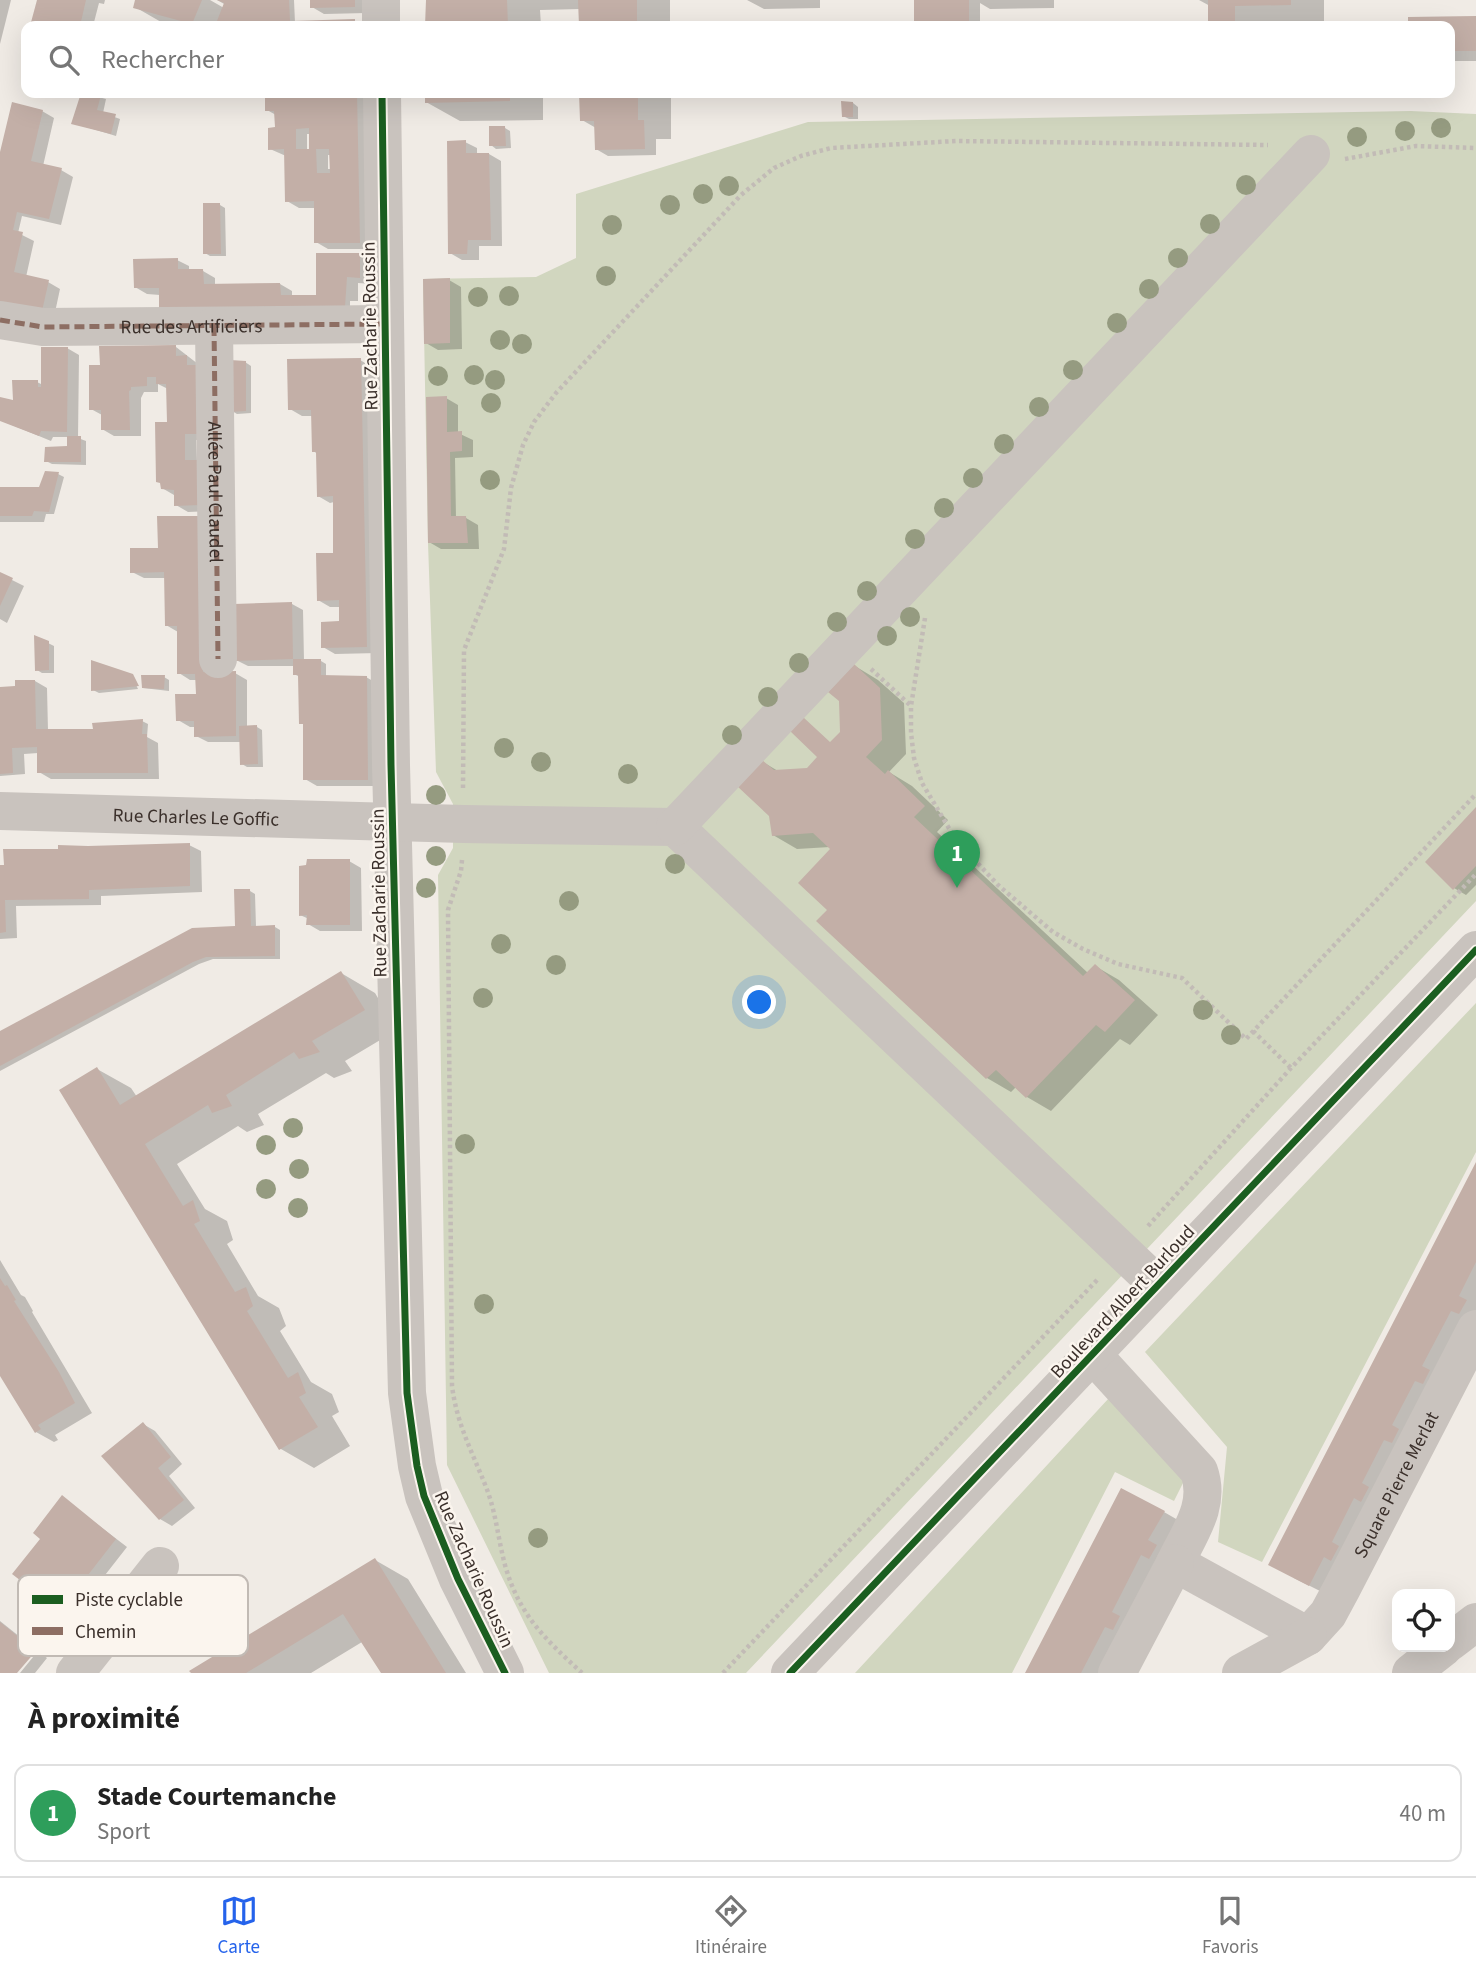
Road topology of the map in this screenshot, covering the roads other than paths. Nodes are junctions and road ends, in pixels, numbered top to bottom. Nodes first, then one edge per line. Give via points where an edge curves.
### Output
1 (381, 0) edge
2 (381, 21) edge
3 (382, 98) edge
4 (1311, 154) road end
5 (0, 320) edge
6 (385, 324) junction
7 (214, 326) junction
8 (218, 659) dead end
9 (0, 811) edge
10 (393, 821) junction
11 (675, 827) junction
12 (1476, 950) edge
13 (1158, 1285) junction
14 (1476, 1329) edge
15 (1093, 1355) junction
16 (1175, 1563) junction
17 (160, 1566) dead end
18 (153, 1575) edge
19 (1476, 1622) edge
20 (1308, 1636) junction
21 (1455, 1638) edge
22 (1437, 1652) edge
23 (89, 1656) edge
24 (75, 1673) edge
25 (505, 1673) edge
26 (790, 1673) edge
27 (1117, 1673) edge
28 (1241, 1673) edge
29 (1410, 1673) edge

1 - 2 street
3 - 6 street, Rue Zacharie Roussin
4 - 11 street
5 - 7 street, Rue des Artificiers via 43,327
6 - 7 street, Rue des Artificiers
6 - 10 street, Rue Zacharie Roussin
7 - 8 street, Allée Paul Claudel
9 - 10 street, Rue Charles Le Goffic
10 - 11 street, Rue Charles Le Goffic
10 - 25 street, Rue Zacharie Roussin via 409,1405 417,1466 424,1496 458,1579
11 - 13 street
12 - 13 street, Boulevard Albert Burloud
13 - 15 street, Boulevard Albert Burloud
14 - 20 street, Square Pierre Merlat via 1328,1614
15 - 16 street via 1199,1471 1204,1500
15 - 26 street, Boulevard Albert Burloud
16 - 20 street
16 - 27 street
17 - 18 street
19 - 21 street
20 - 28 street, Square Pierre Merlat
22 - 29 street
23 - 24 street

